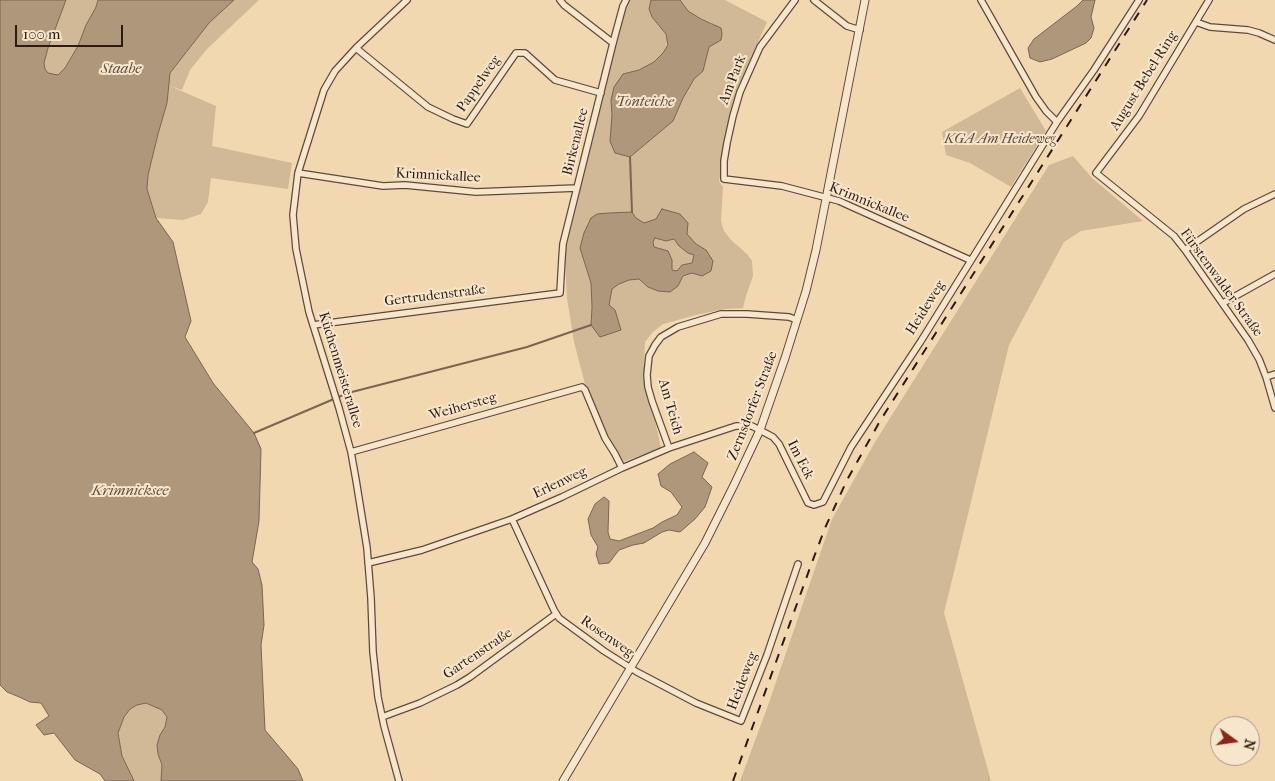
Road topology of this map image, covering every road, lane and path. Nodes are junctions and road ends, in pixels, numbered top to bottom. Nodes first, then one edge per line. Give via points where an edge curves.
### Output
1 (407, 0) edge
2 (560, 0) edge
3 (626, 0) edge
4 (795, 0) edge
5 (814, 0) edge
6 (865, 0) edge
7 (981, 0) edge
8 (1139, 0) edge
9 (1210, 0) edge
10 (1196, 22) junction
11 (860, 30) junction
12 (1275, 40) edge
13 (613, 43) junction
14 (356, 48) junction
15 (601, 93) junction
16 (1057, 122) junction
17 (298, 172) junction
18 (1096, 173) joint
19 (724, 179) joint
20 (577, 188) junction
21 (1275, 194) edge
22 (827, 198) junction
23 (1185, 250) junction
24 (970, 260) junction
25 (1275, 274) edge
26 (560, 293) joint
27 (1223, 303) junction
28 (797, 320) junction
29 (313, 325) junction
30 (1275, 374) edge
31 (1266, 377) junction
32 (1275, 408) edge
33 (760, 430) junction
34 (669, 448) junction
35 (351, 452) junction
36 (622, 468) junction
37 (814, 505) joint
38 (512, 519) junction
39 (368, 563) junction
40 (798, 564) dead end
41 (556, 614) junction
42 (630, 668) junction
43 (382, 716) junction
44 (741, 721) joint
45 (399, 781) edge
46 (562, 781) edge

1 - 14 street, Küchenmeisterallee
2 - 13 street
3 - 13 street, Birkenallee
4 - 19 street, Am Park via 760,47 740,92 727,143
5 - 11 street via 847,26
6 - 11 street, Zernsdorfer Straße
7 - 16 street via 1036,97
8 - 16 street, Heideweg
9 - 10 street, August-Bebel-Ring
10 - 12 street via 1210,27 1248,30
10 - 18 street, August-Bebel-Ring via 1140,116
11 - 22 street, Zernsdorfer Straße
13 - 15 street, Birkenallee
14 - 15 street, Pappelweg via 428,107 468,124 516,53 525,53 555,80
14 - 17 street, Küchenmeisterallee via 335,71 324,90
15 - 20 street, Birkenallee
16 - 24 street, Heideweg
17 - 20 street, Krimnickallee via 383,186 476,192
17 - 29 street, Küchenmeisterallee via 293,215 296,249
18 - 23 street, Fürstenwalder Straße via 1174,236
19 - 22 street, Krimnickallee via 782,186
20 - 26 street, Birkenallee via 564,244
21 - 23 street via 1244,209
22 - 24 street, Krimnickallee
22 - 28 street, Zernsdorfer Straße
23 - 27 street, Fürstenwalder Straße
24 - 37 street, Heideweg via 851,447 823,502
25 - 27 street
26 - 29 street, Gertrudenstraße
27 - 31 street, Fürstenwalder Straße via 1248,340
28 - 33 street, Zernsdorfer Straße
28 - 34 street, Am Teich via 721,314 678,327 661,337 648,356 648,387
29 - 35 street, Küchenmeisterallee
30 - 31 street
31 - 32 street, Fürstenwalder Straße
33 - 34 street, Erlenweg via 752,426 736,426
33 - 37 street, Im Eck via 779,444 808,502
33 - 42 street, Zernsdorfer Straße via 705,542
34 - 36 street, Erlenweg
35 - 36 street, Weihersteg via 582,387
35 - 39 street, Küchenmeisterallee
36 - 38 street, Erlenweg
38 - 39 street, Erlenweg via 422,550
38 - 41 street, Rosenweg
39 - 43 street, Küchenmeisterallee via 373,652
40 - 44 street, Heideweg
41 - 42 street, Rosenweg
41 - 43 street, Gartenstraße via 457,685 420,703
42 - 44 street, Rosenweg via 696,703
42 - 46 street, Zernsdorfer Straße
43 - 45 street, Küchenmeisterallee

